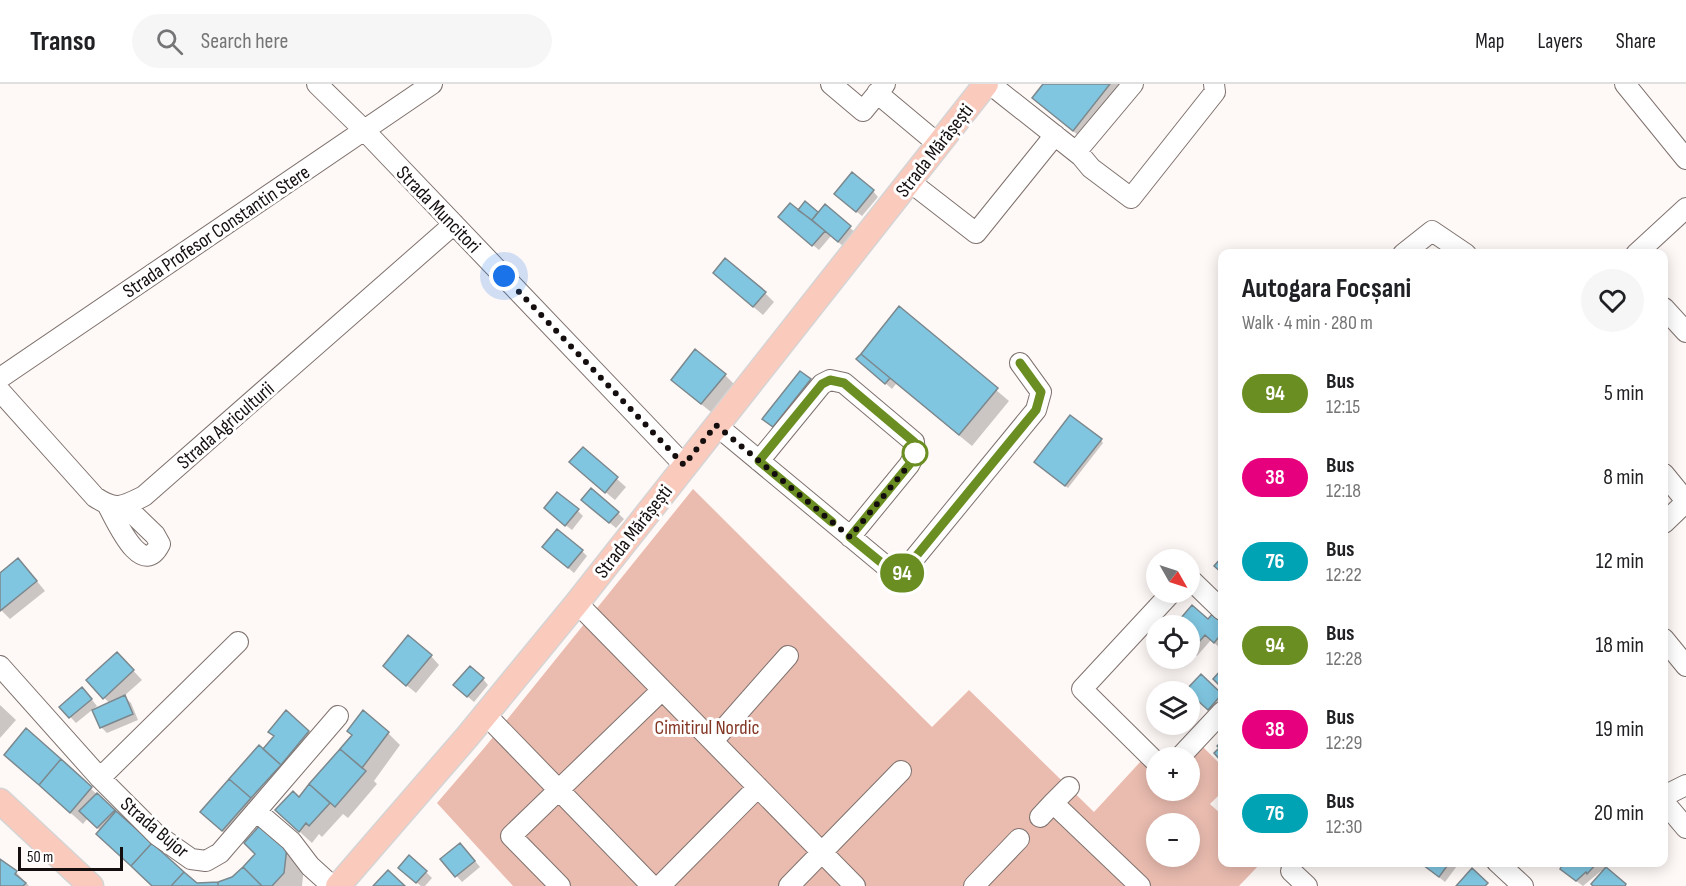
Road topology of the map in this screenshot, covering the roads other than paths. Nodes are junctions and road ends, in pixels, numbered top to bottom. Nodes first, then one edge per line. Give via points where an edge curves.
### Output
1 (317, 84) edge
2 (432, 84) edge
3 (831, 84) edge
4 (988, 84) edge
5 (1132, 84) edge
6 (1214, 84) edge
7 (1625, 84) edge
8 (881, 89) edge
9 (364, 130) junction
10 (1056, 135) junction
11 (938, 144) junction
12 (1076, 152) junction
13 (1686, 159) edge
14 (909, 181) junction
15 (1686, 208) edge
16 (454, 224) junction
17 (1409, 249) edge
18 (1459, 249) edge
19 (1641, 249) edge
20 (1668, 312) edge
21 (1686, 332) edge
22 (1020, 363) dead end
23 (0, 378) edge
24 (0, 391) edge
25 (716, 425) junction
26 (759, 461) junction
27 (684, 465) junction
28 (1668, 479) edge
29 (1686, 502) edge
30 (1668, 518) edge
31 (850, 537) junction
32 (1200, 589) edge
33 (576, 603) junction
34 (1162, 603) edge
35 (1218, 606) edge
36 (238, 642) dead end
37 (1668, 644) edge
38 (788, 656) dead end
39 (0, 666) edge
40 (1686, 666) edge
41 (662, 690) junction
42 (485, 714) junction
43 (338, 716) dead end
44 (1218, 716) edge
45 (712, 741) junction
46 (1189, 747) edge
47 (1146, 752) edge
48 (901, 771) dead end
49 (100, 778) junction
50 (1686, 785) edge
51 (758, 787) junction
52 (1069, 787) dead end
53 (559, 789) junction
54 (1668, 794) edge
55 (0, 801) edge
56 (1668, 807) edge
57 (256, 810) junction
58 (1686, 828) edge
59 (1019, 839) dead end
60 (821, 851) junction
61 (1502, 867) edge
62 (1291, 871) dead end
63 (91, 886) edge
64 (332, 886) edge
65 (338, 886) edge
66 (560, 886) edge
67 (652, 886) edge
68 (660, 886) edge
69 (789, 886) edge
70 (855, 886) edge
71 (974, 886) edge
72 (1140, 886) edge
73 (1307, 886) edge
74 (1523, 886) edge

1 - 9 street, Strada Muncitori
2 - 9 street, Strada Profesor Constantin Stere
3 - 8 street via 863,111
4 - 10 street
4 - 11 main road, Strada Mărășești
5 - 12 street
6 - 12 street via 1215,92 1131,198 1090,168
7 - 13 street
8 - 11 street
9 - 16 street, Strada Muncitori
9 - 23 street, Strada Profesor Constantin Stere
10 - 12 street
10 - 14 street via 976,233
11 - 14 main road, Strada Mărășești
14 - 25 main road, Strada Mărășești
15 - 19 street
16 - 24 street, Strada Agriculturii via 144,496 117,506 95,497
16 - 27 street, Strada Muncitori
17 - 18 street via 1432,231
20 - 21 street
22 - 31 street via 1041,392 1036,410 899,577
25 - 26 street
25 - 27 main road, Strada Mărășești
26 - 31 street
26 - 31 street via 822,384 830,380 844,383 914,442 915,454
27 - 33 main road, Strada Mărășești
28 - 29 street
29 - 30 street
32 - 35 street
33 - 41 street
33 - 42 main road, Strada Mărășești
34 - 47 street via 1082,689
36 - 49 street
37 - 40 street
38 - 45 street
39 - 49 street, Strada Bujor
41 - 45 street
41 - 53 street
42 - 53 street
42 - 65 main road, Strada Mărășești
43 - 57 street, Strada Bujor
44 - 46 street
45 - 51 street
48 - 60 street
49 - 57 street, Strada Bujor via 157,835 191,859 206,861 220,853
50 - 54 street
51 - 60 street
51 - 68 street
52 - 72 street via 1047,810
53 - 66 street via 511,836
53 - 67 street
55 - 63 main road
56 - 58 street
57 - 64 street
59 - 71 street
60 - 69 street
60 - 70 street
61 - 74 street
62 - 73 street

